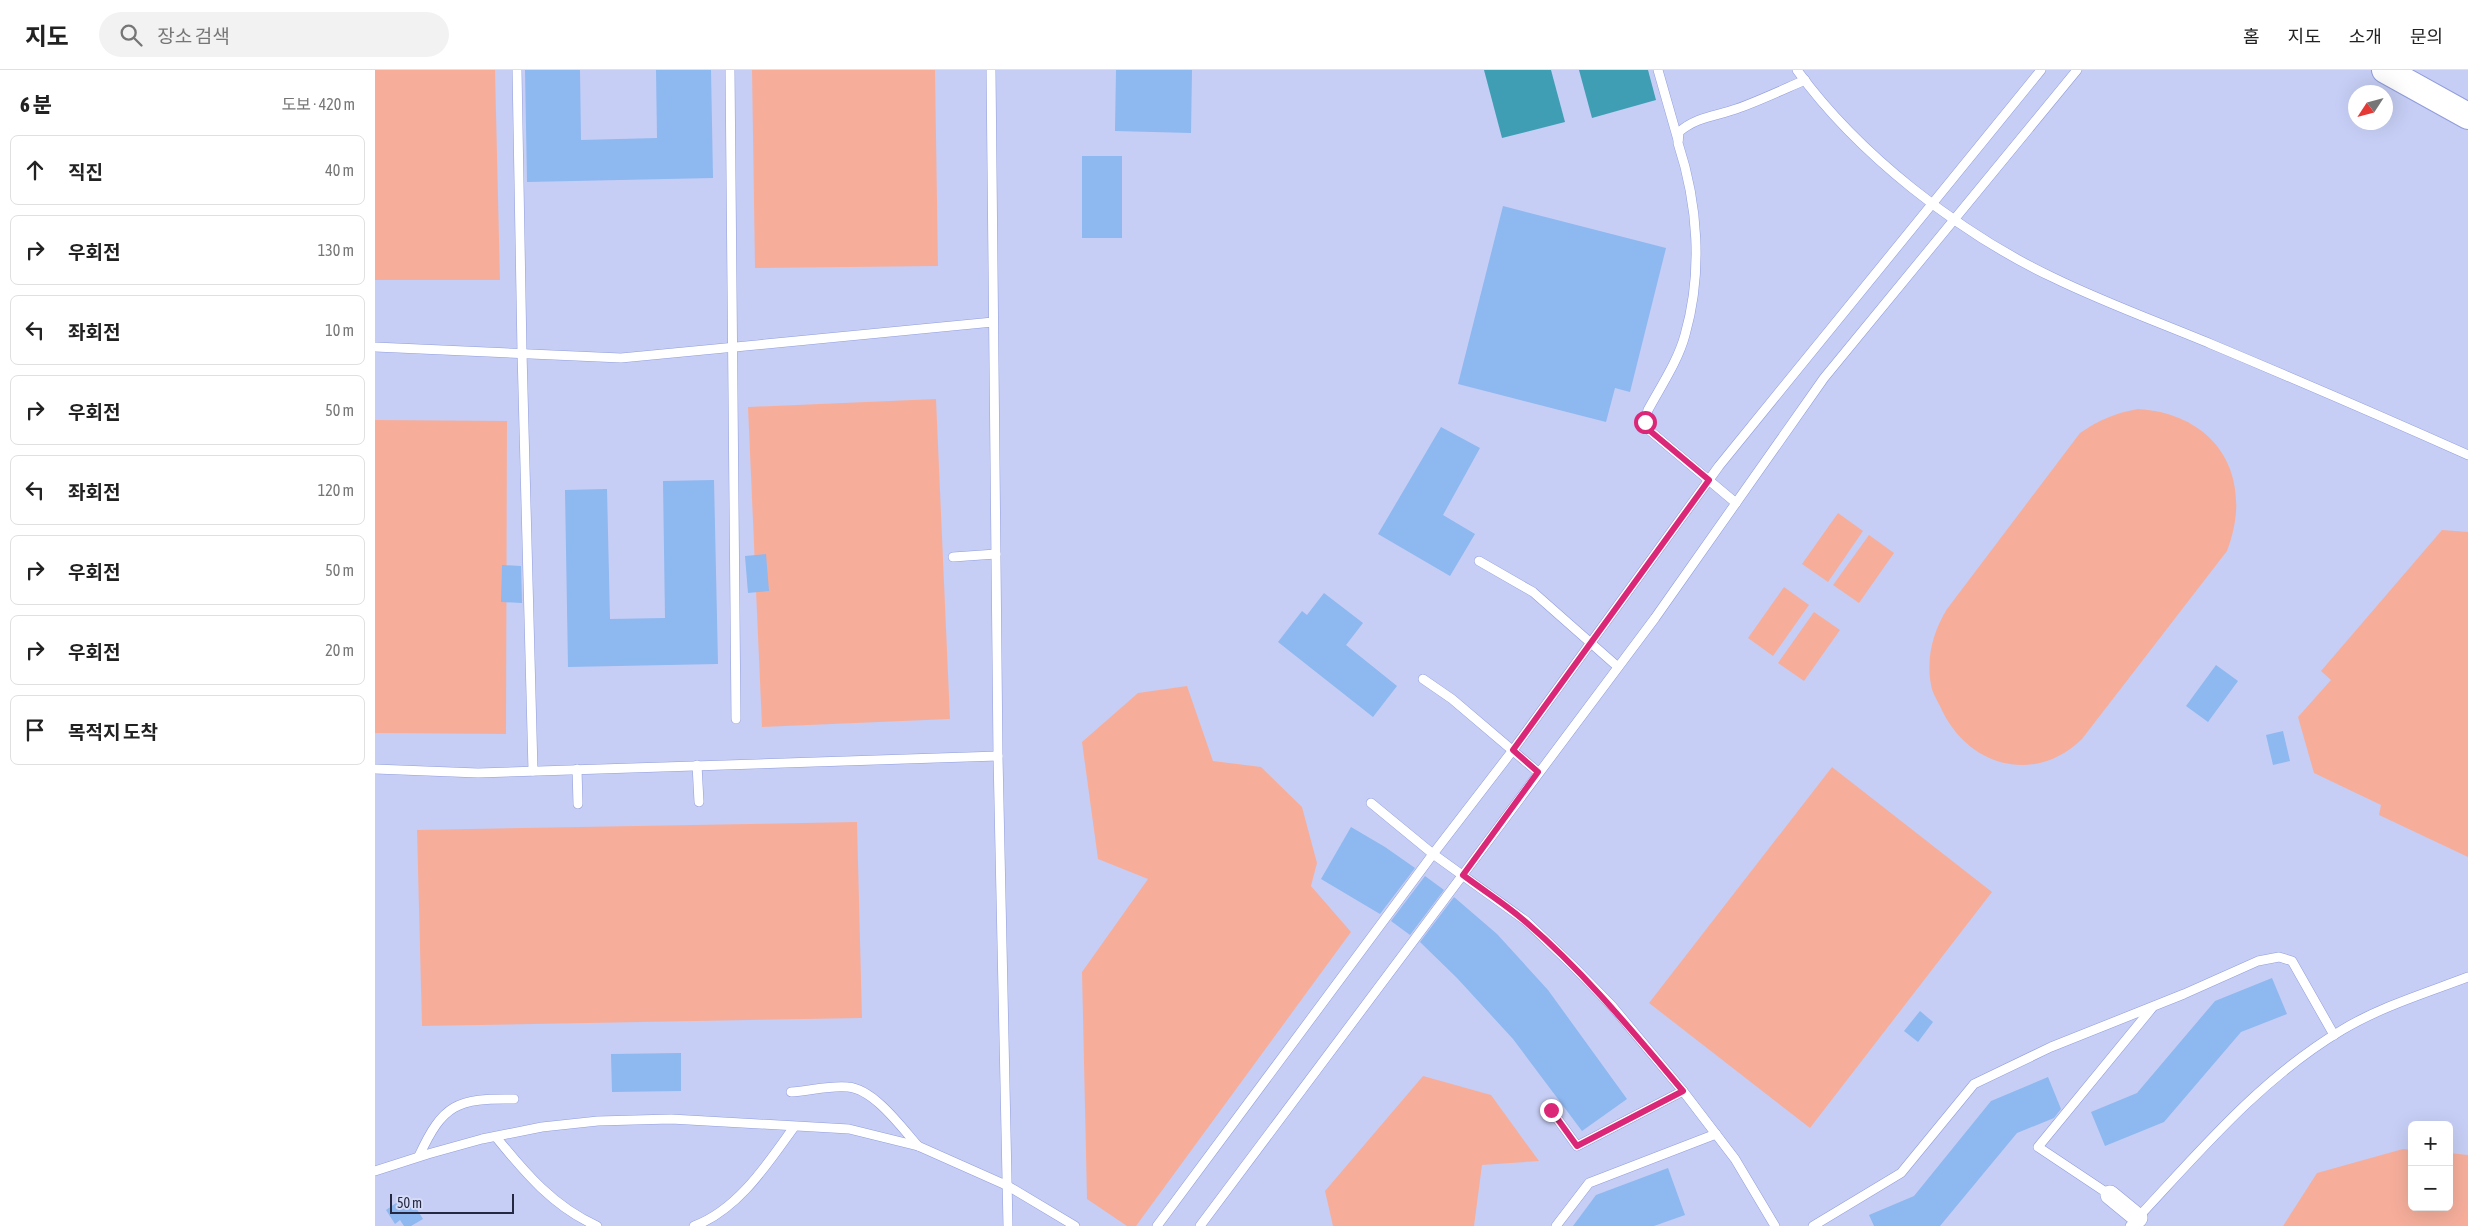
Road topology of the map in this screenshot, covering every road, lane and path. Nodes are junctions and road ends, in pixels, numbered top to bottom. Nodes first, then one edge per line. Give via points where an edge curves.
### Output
1 (517, 70) edge
2 (730, 70) edge
3 (991, 70) edge
4 (1658, 70) edge
5 (1797, 70) edge
6 (2041, 70) edge
7 (2077, 70) edge
8 (2385, 70) edge
9 (1805, 80) junction
10 (2468, 116) edge
11 (1678, 143) junction
12 (1933, 203) junction
13 (1954, 220) junction
14 (993, 322) junction
15 (375, 347) edge
16 (733, 348) junction
17 (522, 352) junction
18 (2468, 455) edge
19 (1709, 480) junction
20 (1736, 503) junction
21 (996, 554) junction
22 (953, 557) dead end
23 (1479, 560) dead end
24 (1591, 643) junction
25 (1618, 667) junction
26 (1423, 679) dead end
27 (736, 719) dead end
28 (1513, 750) junction
29 (998, 756) junction
30 (697, 765) junction
31 (375, 769) edge
32 (577, 770) junction
33 (533, 771) junction
34 (1538, 772) junction
35 (699, 802) dead end
36 (1371, 803) dead end
37 (578, 804) dead end
38 (1433, 854) junction
39 (1463, 875) junction
40 (2468, 977) edge
41 (2153, 1006) junction
42 (2334, 1035) junction
43 (1683, 1091) junction
44 (791, 1092) dead end
45 (514, 1099) dead end
46 (1551, 1110) dead end
47 (794, 1126) junction
48 (1716, 1134) junction
49 (495, 1137) junction
50 (918, 1146) junction
51 (419, 1156) junction
52 (375, 1171) edge
53 (1008, 1186) junction
54 (2110, 1195) joint
55 (2134, 1222) edge
56 (597, 1226) edge
57 (694, 1226) edge
58 (1009, 1226) edge
59 (1075, 1226) edge
60 (1157, 1226) edge
61 (1200, 1226) edge
62 (1556, 1226) edge
63 (1775, 1226) edge
64 (1813, 1226) edge

1 - 17 lane
2 - 16 lane
3 - 14 lane
4 - 11 lane
5 - 9 lane
6 - 12 lane
7 - 13 lane
8 - 10 street
9 - 11 lane via 1736,109 1688,124 1679,132
9 - 12 lane via 1833,114 1891,171
11 - 19 lane via 1695,217 1697,255 1694,289 1685,336 1645,422 1649,430
12 - 13 lane
12 - 19 lane
13 - 18 lane via 2051,277
13 - 20 lane via 1825,378
14 - 16 lane
14 - 21 lane
15 - 17 lane
16 - 17 lane via 621,358
16 - 27 lane
17 - 33 lane
19 - 20 lane
19 - 24 lane
20 - 25 lane
21 - 22 lane
21 - 29 lane
23 - 24 lane via 1533,592
24 - 25 lane
24 - 28 lane
25 - 34 lane
26 - 28 lane
28 - 34 lane
28 - 38 lane
29 - 30 lane
29 - 53 lane
30 - 32 lane
30 - 35 lane
31 - 33 lane
32 - 33 lane
32 - 37 lane
34 - 39 lane
36 - 38 lane
38 - 39 lane
38 - 60 lane
39 - 43 lane via 1526,921 1573,966 1612,1006
39 - 61 lane
40 - 42 lane via 2393,1006
41 - 42 lane via 2258,961 2279,957 2292,961
41 - 54 lane via 2038,1147
41 - 64 lane via 2051,1047 1974,1084 1901,1173
42 - 55 lane via 2260,1090
43 - 46 lane via 1577,1146
43 - 48 lane
44 - 50 lane via 847,1087 862,1090 886,1110
45 - 51 lane via 477,1100 455,1106 441,1116
47 - 49 lane via 671,1119 598,1121 542,1127
47 - 50 lane via 849,1130
47 - 57 lane via 762,1171 731,1203
48 - 62 lane via 1589,1183
48 - 63 lane
49 - 51 lane
49 - 56 lane via 527,1176 559,1204
50 - 53 lane
51 - 52 lane
53 - 58 lane
53 - 59 lane
54 - 55 street

